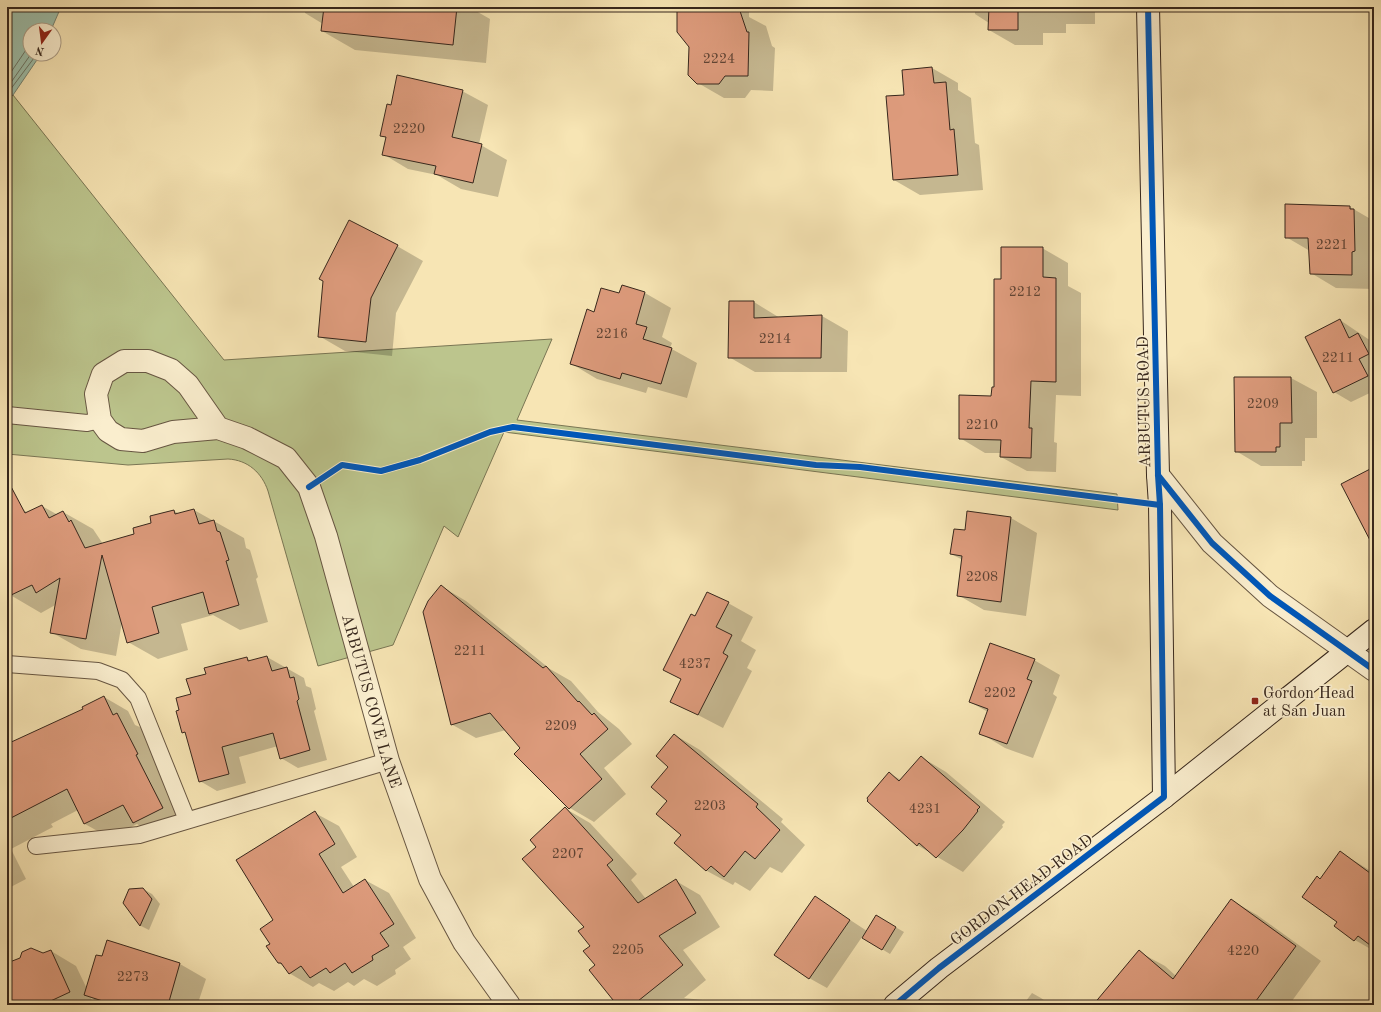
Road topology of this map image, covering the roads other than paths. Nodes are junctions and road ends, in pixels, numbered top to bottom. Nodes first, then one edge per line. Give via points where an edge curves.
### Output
1 (1148, 7) edge
2 (7, 415) edge
3 (100, 420) junction
4 (218, 428) junction
5 (1158, 475) junction
6 (1374, 630) edge
7 (1347, 650) junction
8 (7, 664) edge
9 (1374, 670) edge
10 (388, 761) junction
11 (1164, 797) junction
12 (187, 820) junction
13 (36, 846) dead end
14 (509, 1005) edge
15 (895, 1005) edge

1 - 5 main road, ARBUTUS ROAD
2 - 3 lane via 86,423
3 - 4 main road, ARBUTUS COVE LANE via 108,431 121,439 143,441 173,432
3 - 4 main road via 96,394 103,374 124,361 148,361 171,370 188,385
4 - 10 main road, ARBUTUS COVE LANE via 247,438 286,458 309,487 326,536
5 - 7 main road via 1212,543 1270,596
5 - 11 main road, ARBUTUS ROAD
6 - 7 main road, GORDON HEAD ROAD
7 - 9 main road
7 - 11 main road, GORDON HEAD ROAD
8 - 12 lane via 98,671 122,680 138,698
10 - 12 lane
10 - 14 main road, ARBUTUS COVE LANE via 430,879 464,942
11 - 15 main road, GORDON HEAD ROAD via 939,968
12 - 13 lane via 139,835

